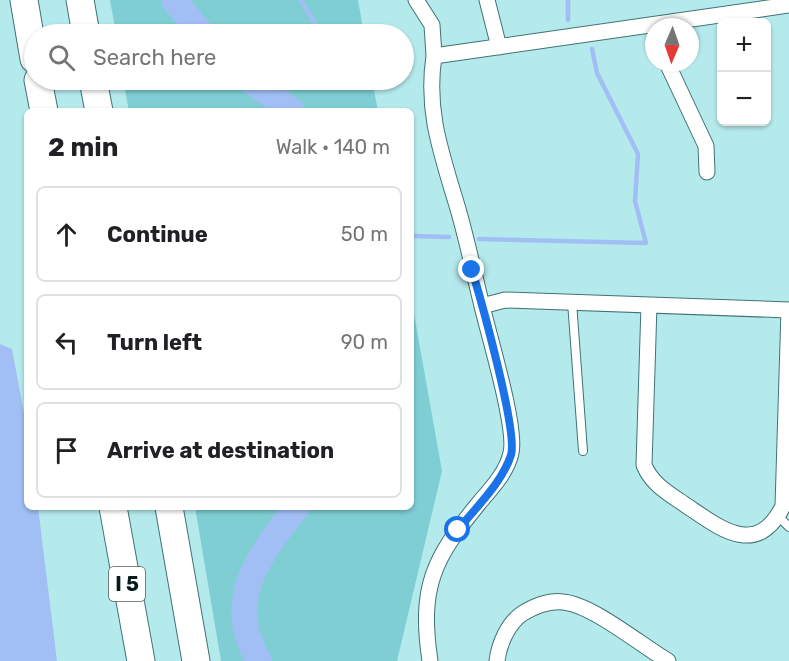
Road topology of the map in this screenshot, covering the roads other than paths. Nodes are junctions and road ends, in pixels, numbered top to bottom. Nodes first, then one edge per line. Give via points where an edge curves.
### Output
1 (24, 0) edge
2 (81, 0) edge
3 (416, 0) edge
4 (487, 0) edge
5 (789, 5) edge
6 (699, 19) edge
7 (28, 24) edge
8 (85, 24) edge
9 (645, 27) edge
10 (499, 47) junction
11 (434, 56) junction
12 (671, 72) edge
13 (40, 90) edge
14 (95, 90) edge
15 (43, 108) edge
16 (98, 108) edge
17 (707, 172) dead end
18 (572, 302) junction
19 (649, 305) junction
20 (482, 306) junction
21 (789, 310) edge
22 (583, 451) dead end
23 (114, 510) edge
24 (170, 510) edge
25 (784, 522) edge
26 (141, 661) edge
27 (196, 661) edge
28 (430, 661) edge
29 (497, 661) edge
30 (668, 661) edge

1 - 7 highway
2 - 8 highway
3 - 11 street via 432,25
4 - 10 street
5 - 6 street
9 - 10 street
10 - 11 street
11 - 20 street via 430,101
12 - 17 street via 706,146
13 - 15 highway
14 - 16 highway
18 - 19 street
18 - 20 street via 505,300
18 - 22 lane
19 - 21 street
19 - 25 street via 644,465 649,476 660,488 726,532 760,532
20 - 28 street via 512,452 493,486 441,553 431,576 427,600
21 - 25 street
23 - 26 highway, I 5
24 - 27 highway
29 - 30 street via 504,635 516,617 547,602 583,607

